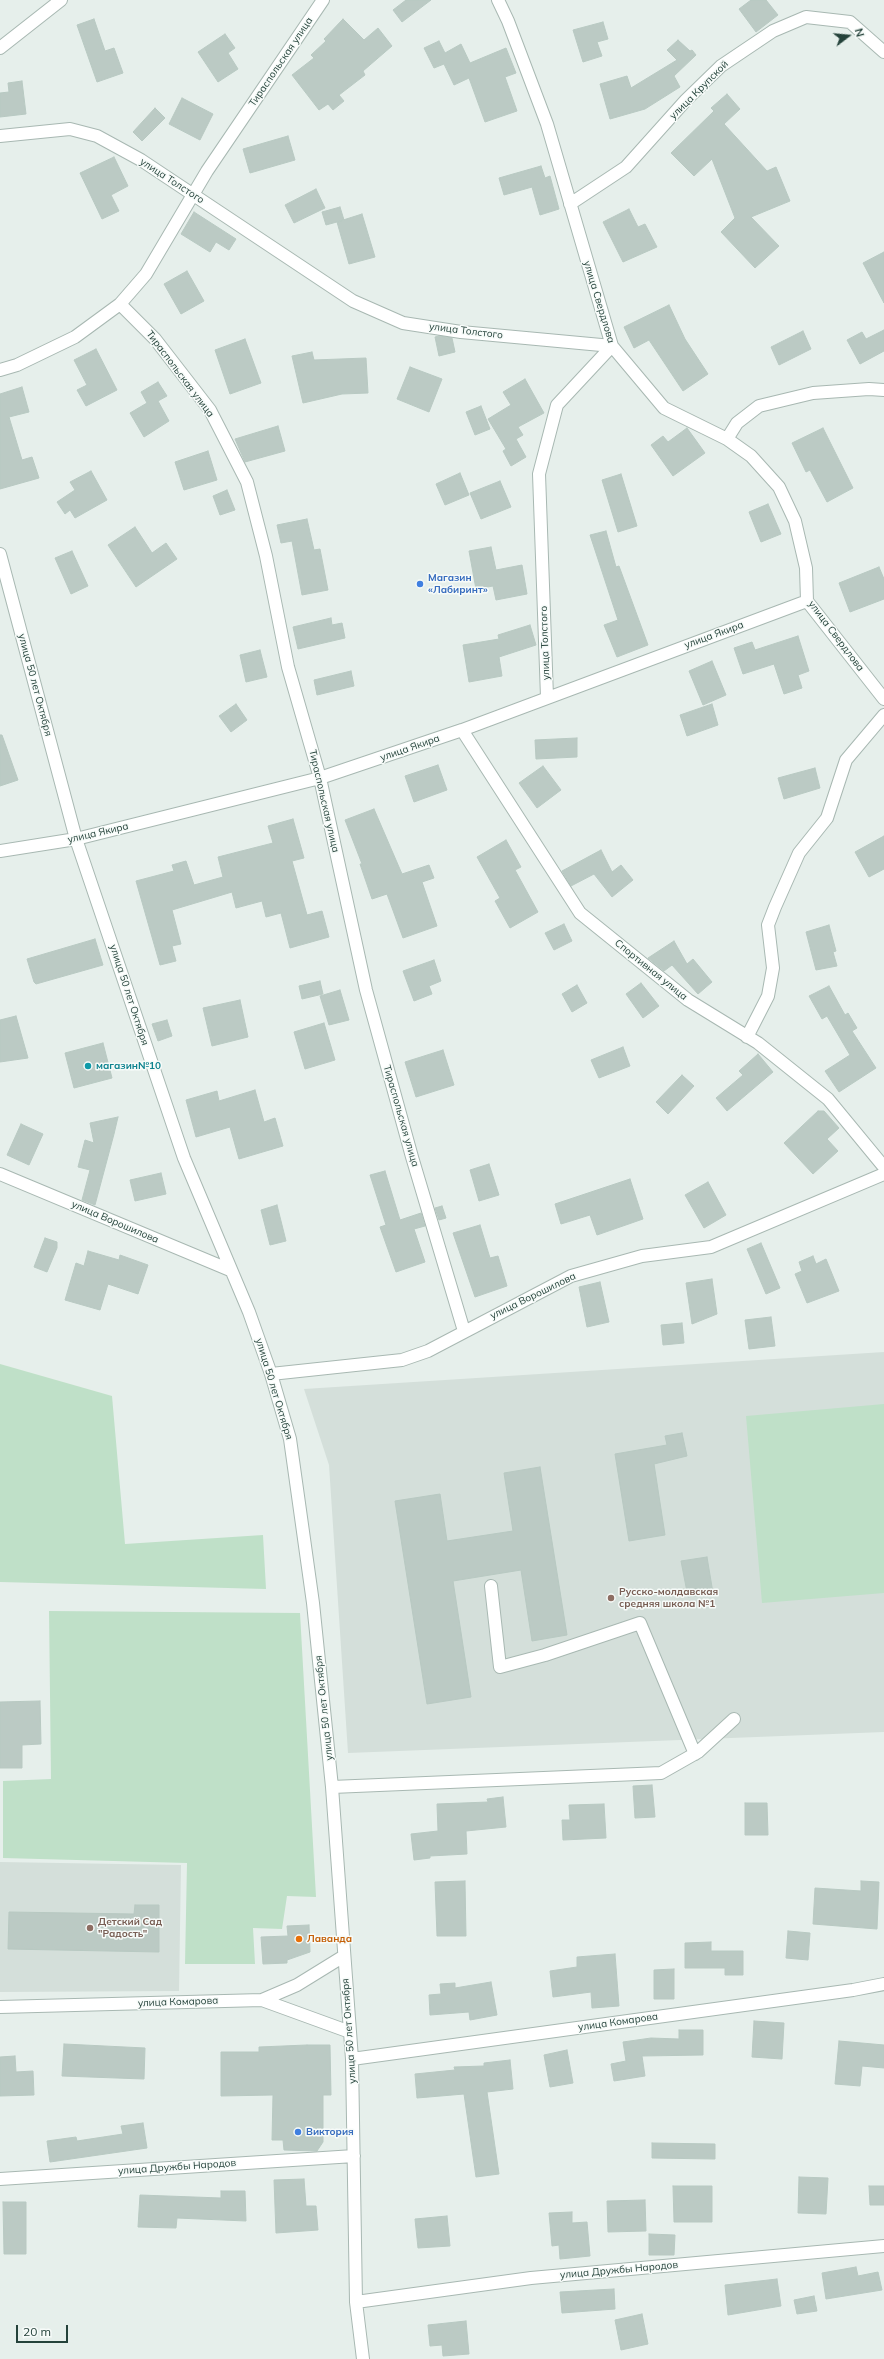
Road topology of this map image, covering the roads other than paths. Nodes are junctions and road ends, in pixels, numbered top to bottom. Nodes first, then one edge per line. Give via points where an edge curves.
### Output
1 (62, 0) edge
2 (323, 0) edge
3 (498, 0) edge
4 (0, 48) edge
5 (884, 52) edge
6 (0, 136) edge
7 (194, 194) junction
8 (570, 204) junction
9 (120, 304) junction
10 (612, 346) junction
11 (0, 370) edge
12 (884, 390) edge
13 (727, 439) junction
14 (0, 554) edge
15 (807, 601) junction
16 (547, 697) junction
17 (884, 699) edge
18 (884, 715) edge
19 (462, 730) junction
20 (320, 778) junction
21 (76, 839) junction
22 (0, 851) edge
23 (747, 1037) junction
24 (884, 1167) edge
25 (0, 1174) edge
26 (884, 1174) edge
27 (230, 1270) junction
28 (464, 1331) junction
29 (271, 1374) junction
30 (491, 1586) dead end
31 (734, 1719) dead end
32 (695, 1754) junction
33 (332, 1787) junction
34 (344, 1956) junction
35 (884, 1984) edge
36 (262, 2000) junction
37 (0, 2007) edge
38 (350, 2032) junction
39 (352, 2058) junction
40 (354, 2156) junction
41 (0, 2179) edge
42 (884, 2246) edge
43 (356, 2302) junction
44 (363, 2359) edge

1 - 4 street
2 - 7 street, Тираспольская улица
3 - 8 street, улица Свердлова via 547,124
5 - 8 street, улица Крупской via 850,22 806,17 773,31 721,66 686,100 626,167
6 - 7 street, улица Толстого via 70,129 97,136
7 - 9 street, Тираспольская улица via 146,274
7 - 10 street, улица Толстого via 353,301 403,323 461,332
8 - 10 street, улица Свердлова
9 - 11 street, Тираспольская улица via 75,338 17,365
9 - 20 street, Тираспольская улица via 155,339 210,410 247,482 266,556 288,667
10 - 13 street, улица Свердлова via 664,408
10 - 16 street, улица Толстого via 557,405 539,474
12 - 13 street via 812,393 759,406 737,423
13 - 15 street, улица Свердлова via 751,456 779,487 795,521 806,568
14 - 21 street, улица 50 лет Октября
15 - 16 street, улица Якира
15 - 17 street, улица Свердлова
16 - 19 street, улица Якира
18 - 23 street via 846,760 827,818 799,853 775,907 768,925 774,968 768,996
19 - 20 street, улица Якира
19 - 23 street, Спортивная улица via 580,913 688,1000
20 - 21 street, улица Якира
20 - 28 street, Тираспольская улица via 366,990
21 - 22 street, улица Якира
21 - 27 street, улица 50 лет Октября via 184,1158
23 - 24 street, Спортивная улица via 828,1099
25 - 27 street, улица Ворошилова
26 - 28 street, улица Ворошилова via 710,1248 642,1256 571,1276
27 - 29 street, улица 50 лет Октября via 249,1312
28 - 29 street, улица Ворошилова via 428,1351 402,1360
29 - 33 street, улица 50 лет Октября via 290,1439 313,1603
30 - 32 street via 500,1667 545,1656 640,1623
31 - 32 street
32 - 33 street via 661,1773
33 - 34 street, улица 50 лет Октября
34 - 36 street via 297,1985
34 - 38 street, улица 50 лет Октября
35 - 39 street, улица Комарова
36 - 37 street, улица Комарова
36 - 38 street, улица Комарова
38 - 39 street, улица 50 лет Октября
39 - 40 street, улица 50 лет Октября
40 - 41 street, улица Дружбы Народов
40 - 43 street, улица 50 лет Октября
42 - 43 street, улица Дружбы Народов via 531,2278
43 - 44 street, улица 50 лет Октября

